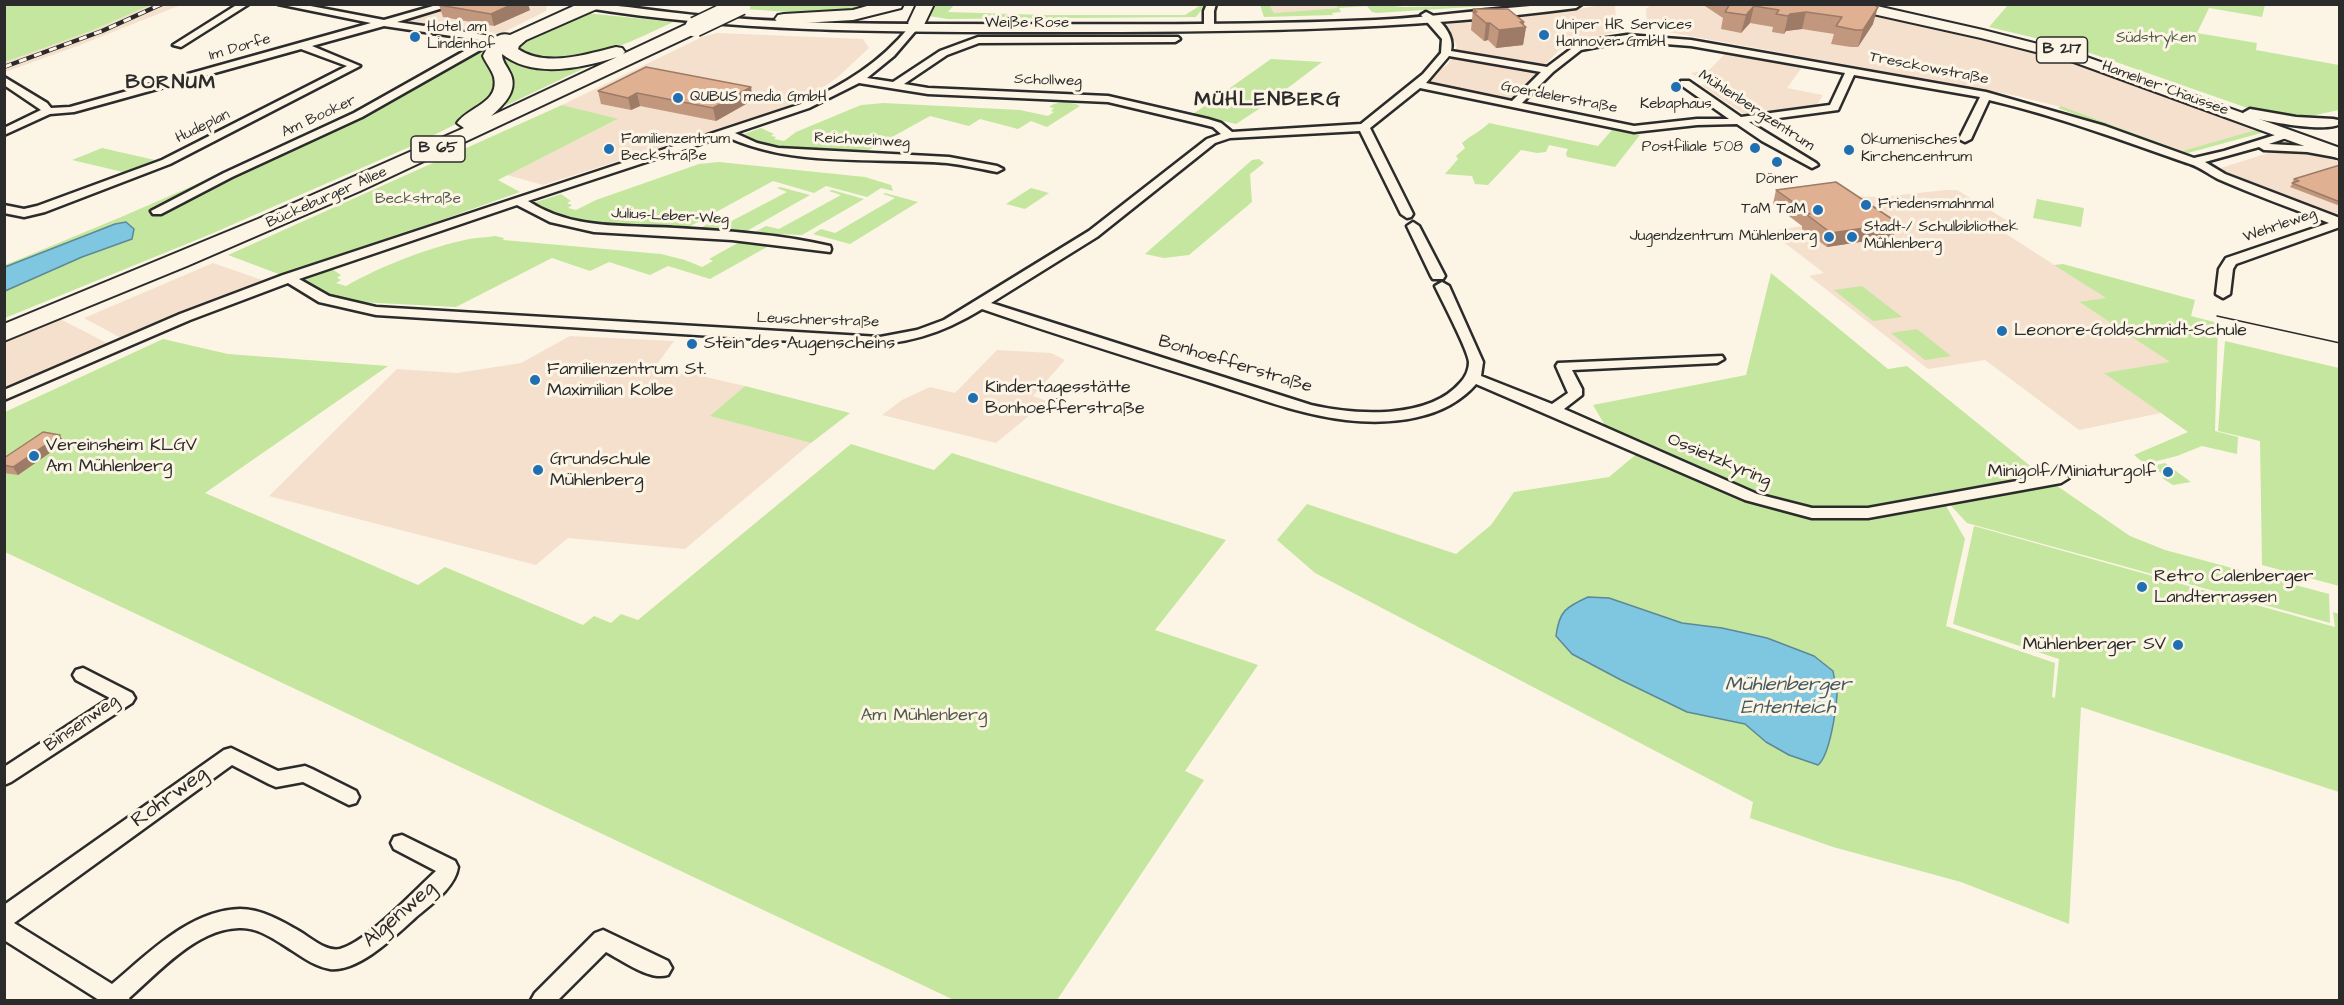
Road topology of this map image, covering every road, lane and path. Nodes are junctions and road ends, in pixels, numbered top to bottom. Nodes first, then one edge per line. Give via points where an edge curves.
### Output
1 (245, 4) edge
2 (282, 4) edge
3 (452, 4) edge
4 (630, 4) edge
5 (727, 4) edge
6 (895, 4) edge
7 (915, 4) edge
8 (927, 4) edge
9 (1212, 4) edge
10 (1219, 4) edge
11 (1530, 4) edge
12 (1576, 4) edge
13 (1846, 4) edge
14 (1868, 4) edge
15 (588, 5) edge
16 (741, 5) edge
17 (1428, 17) junction
18 (784, 19) junction
19 (1209, 22) junction
20 (384, 23) junction
21 (689, 26) junction
22 (909, 26) junction
23 (1175, 39) dead end
24 (178, 45) dead end
25 (303, 46) junction
26 (1446, 52) junction
27 (1549, 70) junction
28 (1851, 70) junction
29 (860, 80) junction
30 (5, 82) edge
31 (1685, 83) dead end
32 (1416, 84) junction
33 (893, 87) junction
34 (1986, 95) junction
35 (1514, 104) junction
36 (48, 111) junction
37 (2250, 113) junction
38 (1740, 121) junction
39 (2337, 124) edge
40 (1364, 127) junction
41 (4, 132) edge
42 (728, 133) junction
43 (1229, 135) junction
44 (2299, 135) junction
45 (1965, 139) dead end
46 (428, 145) junction
47 (2265, 147) junction
48 (2340, 147) edge
49 (2236, 151) junction
50 (2340, 154) edge
51 (2194, 161) junction
52 (1812, 165) dead end
53 (997, 169) dead end
54 (518, 200) junction
55 (4, 209) edge
56 (157, 211) dead end
57 (1407, 214) dead end
58 (2340, 223) edge
59 (1413, 226) dead end
60 (825, 249) dead end
61 (196, 250) junction
62 (288, 278) junction
63 (2223, 294) dead end
64 (981, 304) junction
65 (4, 323) edge
66 (4, 333) edge
67 (1717, 359) dead end
68 (1473, 378) junction
69 (4, 396) edge
70 (1553, 410) junction
71 (2061, 478) dead end
72 (83, 675) dead end
73 (4, 777) edge
74 (349, 797) dead end
75 (402, 843) dead end
76 (4, 918) edge
77 (4, 928) edge
78 (660, 968) dead end
79 (116, 999) edge
80 (543, 1000) edge

1 - 24 street
2 - 20 street
3 - 20 street, Im Dorfe
4 - 18 main road
5 - 21 highway, Bückeburger Allee / B 65
6 - 18 highway via 854,15
7 - 22 highway
8 - 22 highway
9 - 19 street
10 - 19 street
11 - 17 main road
12 - 17 main road
13 - 44 main road, Hamelner Chaussee / B 217 via 2076,58
14 - 37 main road, Hamelner Chaussee / B 217 via 2083,56
15 - 21 highway via 520,36 510,44 509,51 519,59 534,62 591,59
15 - 22 main road via 735,22
15 - 46 highway via 519,30 498,45 492,56 504,81 501,94 465,124
16 - 21 highway, Bückeburger Allee / B 65, bridge
17 - 19 main road
17 - 26 street via 1445,36
18 - 22 main road
19 - 22 main road
20 - 25 street, Im Dorfe
20 - 56 street, Am Booker via 484,38 479,47 386,101
21 - 46 highway, Bückeburger Allee / B 65
21 - 61 highway, Bückeburger Allee / B 65 via 443,147
22 - 29 street via 903,43
23 - 33 street, Weiße Rose via 978,40 941,54
25 - 36 street, Im Dorfe via 70,110
25 - 55 street, Hudeplan via 355,66 166,162 41,209 24,213
26 - 27 street
26 - 32 street
27 - 28 street, Tresckowstraße via 1578,48 1636,38 1691,43
27 - 35 street, Tresckowstraße
28 - 34 street, Tresckowstraße
28 - 38 street, Goerdelerstraße via 1834,108
29 - 33 street, Schollweg
29 - 42 street via 797,110
30 - 36 street
31 - 38 street, Mühlenbergzentrum
32 - 35 street, Goerdelerstraße
32 - 40 street
33 - 43 street, Schollweg via 1108,99 1204,121
34 - 45 street
34 - 51 street, Tresckowstraße via 2057,113
35 - 38 street, Goerdelerstraße via 1634,129
36 - 41 street, Im Dorfe
37 - 39 main road via 2296,122
37 - 44 main road, Hamelner Chaussee / B 217
38 - 52 street, Mühlenbergzentrum
39 - 44 main road
40 - 43 street, Leuschnerstraße
40 - 57 street
42 - 53 street, Reichweinweg via 778,151 949,160
42 - 54 street
43 - 64 street, Leuschnerstraße via 1199,148 1093,234
44 - 47 street
44 - 48 main road, Hamelner Chaussee / B 217
44 - 49 street
44 - 50 main road, Hamelner Chaussee / B 217
46 - 61 highway, Bückeburger Allee / B 65
47 - 49 street
47 - 50 street
49 - 51 street
51 - 58 street, Tresckowstraße via 2221,176
54 - 60 street, Julius-Leber-Weg via 545,217 588,228 782,240
54 - 62 street
58 - 63 street, Wehrleweg via 2231,261
59 - 68 street via 1476,362
61 - 65 highway, Bückeburger Allee / B 65
61 - 66 highway, Bückeburger Allee / B 65
62 - 64 street, Leuschnerstraße via 324,299 376,311 857,341 920,334
62 - 69 street via 185,317
64 - 68 street, Bonhoefferstraße via 1297,406 1341,416 1393,415 1438,407 1465,390
67 - 70 street via 1563,366 1575,395
68 - 70 street, Ossietzkyring
70 - 71 street, Ossietzkyring via 1751,497 1812,513 1868,513
72 - 73 street, Binsenweg via 125,698
74 - 76 street, Rohrweg via 305,774 276,779 231,755
75 - 79 street, Algenweg via 447,867 446,875 365,947 330,960 259,922 242,918 212,923 192,934
77 - 79 street
78 - 80 street via 603,940

